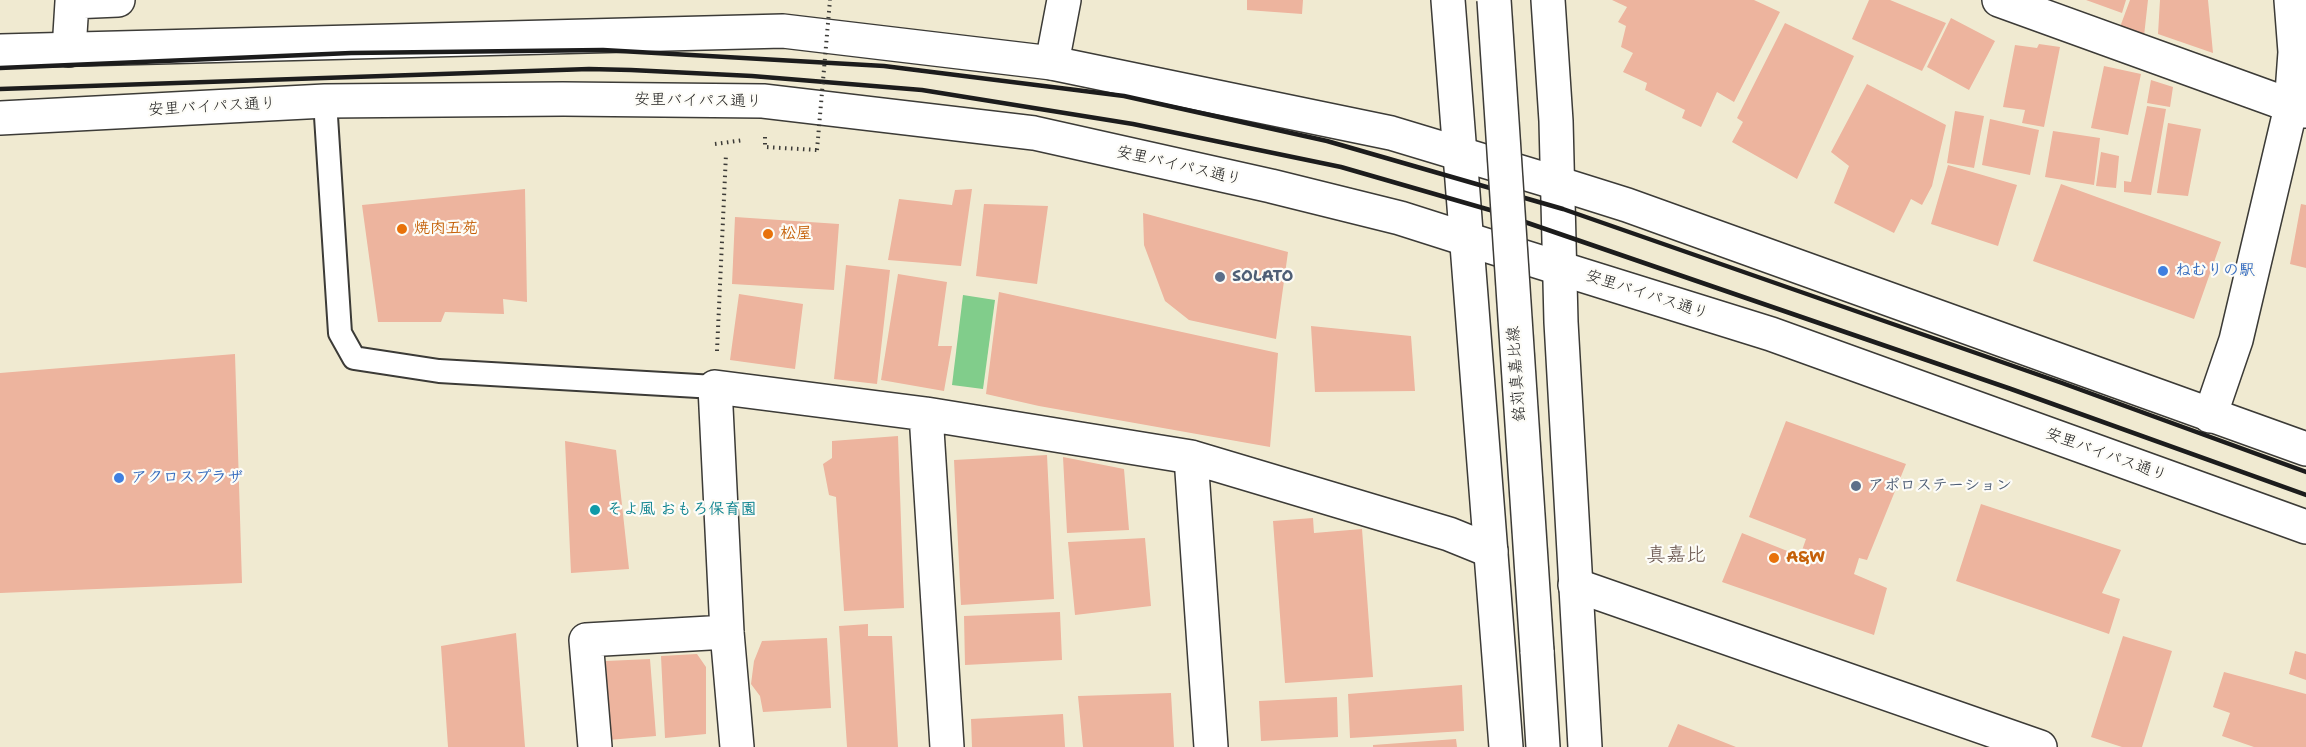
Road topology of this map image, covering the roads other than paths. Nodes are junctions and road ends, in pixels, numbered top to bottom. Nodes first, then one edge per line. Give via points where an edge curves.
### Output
1 (118, 0) edge
2 (1064, 0) edge
3 (1448, 0) edge
4 (1494, 0) edge
5 (1548, 0) edge
6 (2001, 0) edge
7 (2291, 0) edge
8 (60, 1) edge
9 (69, 50) junction
10 (0, 51) edge
11 (1052, 63) junction
12 (324, 102) junction
13 (2298, 109) edge
14 (0, 118) edge
15 (1460, 154) junction
16 (1557, 183) junction
17 (1466, 239) junction
18 (1560, 268) junction
19 (715, 387) junction
20 (926, 414) junction
21 (2210, 416) junction
22 (2306, 449) edge
23 (1191, 457) junction
24 (2306, 527) edge
25 (1491, 551) junction
26 (1575, 585) junction
27 (727, 632) junction
28 (595, 747) edge
29 (737, 747) edge
30 (947, 747) edge
31 (1211, 747) edge
32 (1506, 747) edge
33 (1543, 747) edge
34 (1586, 747) edge
35 (2040, 747) edge

1 - 8 main road
2 - 11 main road
3 - 15 main road
4 - 33 main road, 銘苅真嘉比線, bridge
5 - 16 main road
6 - 13 main road
7 - 13 main road
8 - 9 main road
9 - 10 main road
9 - 11 main road via 783,31
11 - 15 main road via 1382,132
12 - 14 main road, 安里バイパス通り
12 - 17 main road, 安里バイパス通り via 763,101 1034,133 1271,186
12 - 19 lane via 340,333 354,358 439,371
13 - 21 main road via 2236,340
15 - 16 main road
15 - 17 main road
16 - 18 main road
16 - 21 main road
17 - 18 main road, 安里バイパス通り
17 - 25 main road
18 - 24 main road, 安里バイパス通り via 1771,334
18 - 26 main road
19 - 20 main road
19 - 27 main road
20 - 23 main road
20 - 30 main road
21 - 22 main road
23 - 25 main road via 1449,534
23 - 31 main road
25 - 32 main road
26 - 34 main road
26 - 35 main road
27 - 28 main road via 586,640
27 - 29 main road

